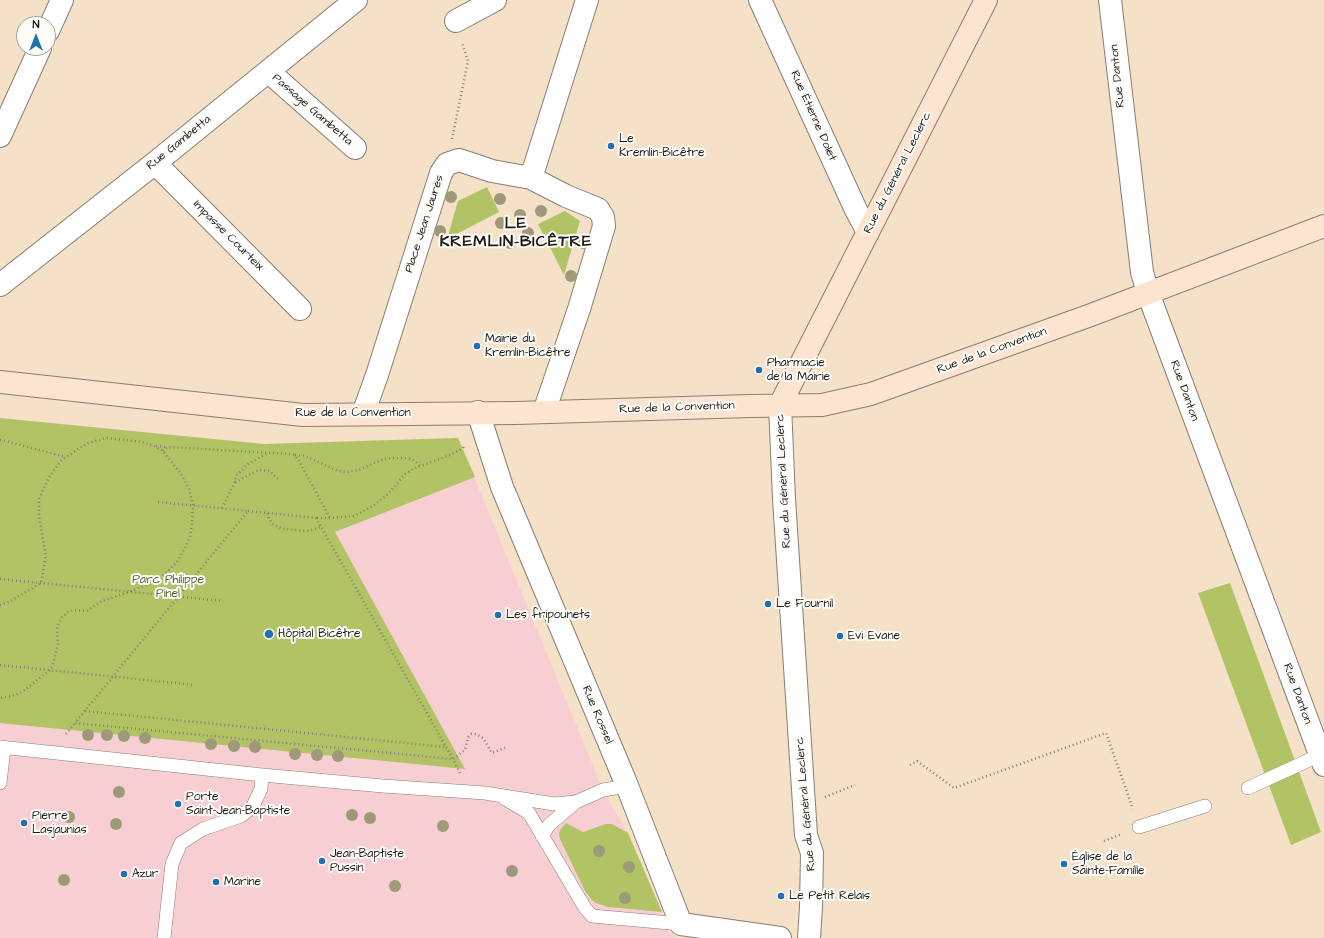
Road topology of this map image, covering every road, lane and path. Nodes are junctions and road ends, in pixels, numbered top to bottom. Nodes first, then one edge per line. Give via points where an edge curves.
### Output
1 (62, 0) edge
2 (356, 0) edge
3 (495, 0) edge
4 (587, 0) edge
5 (760, 0) edge
6 (986, 0) edge
7 (1110, 0) edge
8 (55, 16) edge
9 (456, 21) joint
10 (36, 56) edge
11 (269, 72) junction
12 (0, 136) edge
13 (355, 148) dead end
14 (155, 163) junction
15 (447, 164) junction
16 (531, 178) junction
17 (1324, 226) edge
18 (868, 232) junction
19 (0, 285) edge
20 (1148, 293) junction
21 (300, 309) dead end
22 (0, 382) edge
23 (780, 405) junction
24 (478, 412) junction
25 (544, 412) junction
26 (363, 414) junction
27 (0, 440) edge
28 (154, 446) junction
29 (167, 447) junction
30 (163, 451) junction
31 (269, 453) junction
32 (294, 456) junction
33 (66, 457) junction
34 (420, 466) junction
35 (280, 481) dead end
36 (235, 482) junction
37 (158, 502) dead end
38 (193, 506) junction
39 (222, 508) junction
40 (248, 511) junction
41 (266, 513) junction
42 (316, 518) junction
43 (330, 518) junction
44 (322, 527) junction
45 (0, 579) edge
46 (41, 583) junction
47 (129, 592) junction
48 (179, 596) junction
49 (223, 601) dead end
50 (0, 604) edge
51 (0, 666) edge
52 (50, 670) junction
53 (114, 676) junction
54 (195, 685) dead end
55 (0, 698) edge
56 (85, 711) junction
57 (75, 723) junction
58 (66, 734) dead end
59 (447, 747) junction
60 (507, 747) dead end
61 (2, 748) edge
62 (453, 759) junction
63 (1322, 760) edge
64 (910, 765) dead end
65 (262, 775) junction
66 (0, 783) edge
67 (626, 784) junction
68 (855, 785) dead end
69 (1248, 788) dead end
70 (464, 792) junction
71 (500, 796) junction
72 (576, 802) junction
73 (804, 806) junction
74 (1205, 806) dead end
75 (1139, 827) junction
76 (542, 836) junction
77 (1104, 841) dead end
78 (680, 924) junction
79 (164, 938) edge
80 (780, 938) edge
81 (809, 938) edge

1 - 8 street
2 - 11 street, Rue Gambetta
3 - 9 street
4 - 16 street
5 - 18 street, Rue Étienne Dolet
6 - 18 main road, Rue du Général Leclerc
7 - 20 street, Rue Danton via 1142,272
9 - 15 path via 468,61
10 - 12 street
11 - 13 street, Passage Gambetta
11 - 14 street, Rue Gambetta
14 - 19 street, Rue Gambetta
14 - 21 street, Impasse Courteix
15 - 16 street, Place Jean Jaurès via 459,160 492,171
15 - 26 street, Place Jean Jaurès via 440,173
16 - 25 street, Place Jean Jaurès via 598,210 603,217 604,226
17 - 20 main road, Rue de la Convention
18 - 23 main road, Rue du Général Leclerc
20 - 23 main road, Rue de la Convention via 871,394 822,405
20 - 63 street, Rue Danton
22 - 26 main road, Rue de la Convention via 303,415
23 - 25 main road, Rue de la Convention
23 - 73 street, Rue du Général Leclerc
24 - 25 main road, Rue de la Convention
24 - 26 main road, Rue de la Convention
24 - 34 path via 463,448
24 - 67 street, Rue Rossel via 502,487
27 - 33 path
28 - 29 path
28 - 30 path
28 - 33 path via 125,439 107,438 88,443
29 - 30 path
29 - 31 path
30 - 38 path via 181,474 189,489
31 - 32 path
31 - 36 path via 248,464 236,476
32 - 34 path via 305,456 338,471 347,472 391,458 408,458 415,460
32 - 43 path
33 - 46 path via 53,471 39,499 39,516 46,556
34 - 43 path via 405,474 388,494 372,506 354,516
35 - 36 path via 270,471 259,470
36 - 39 path
37 - 38 path
38 - 39 path
38 - 47 path via 190,536 176,563 149,584
39 - 40 path
40 - 41 path
40 - 48 path
41 - 42 path
41 - 44 path via 273,524 284,528 307,531
42 - 43 path
42 - 44 path
44 - 59 path
45 - 46 path
46 - 47 path
46 - 50 path via 9,602
47 - 48 path
47 - 52 path via 102,601 87,611 74,610 62,617 57,628 58,644
48 - 49 path
48 - 53 path
51 - 52 path
52 - 53 path
52 - 55 path via 22,692
53 - 54 path
53 - 56 path
56 - 57 path
56 - 59 path
57 - 58 path
57 - 62 path
59 - 62 path
60 - 62 path via 492,753 483,738 471,734 465,750
61 - 65 lane
61 - 66 lane
62 - 70 path via 464,777
63 - 69 lane
64 - 75 path via 917,760 954,788 1106,732
65 - 70 lane
65 - 79 lane via 261,789 253,806 241,816 203,828 180,843 172,864
67 - 72 lane via 603,790
67 - 78 street, Rue Rossel
68 - 73 path
70 - 71 lane
71 - 72 lane via 554,804
71 - 76 lane via 529,813
72 - 76 lane via 549,825
73 - 81 street, Rue du Général Leclerc via 806,835 812,853
74 - 75 lane
75 - 77 path
76 - 78 lane via 584,908 592,916
78 - 80 street

